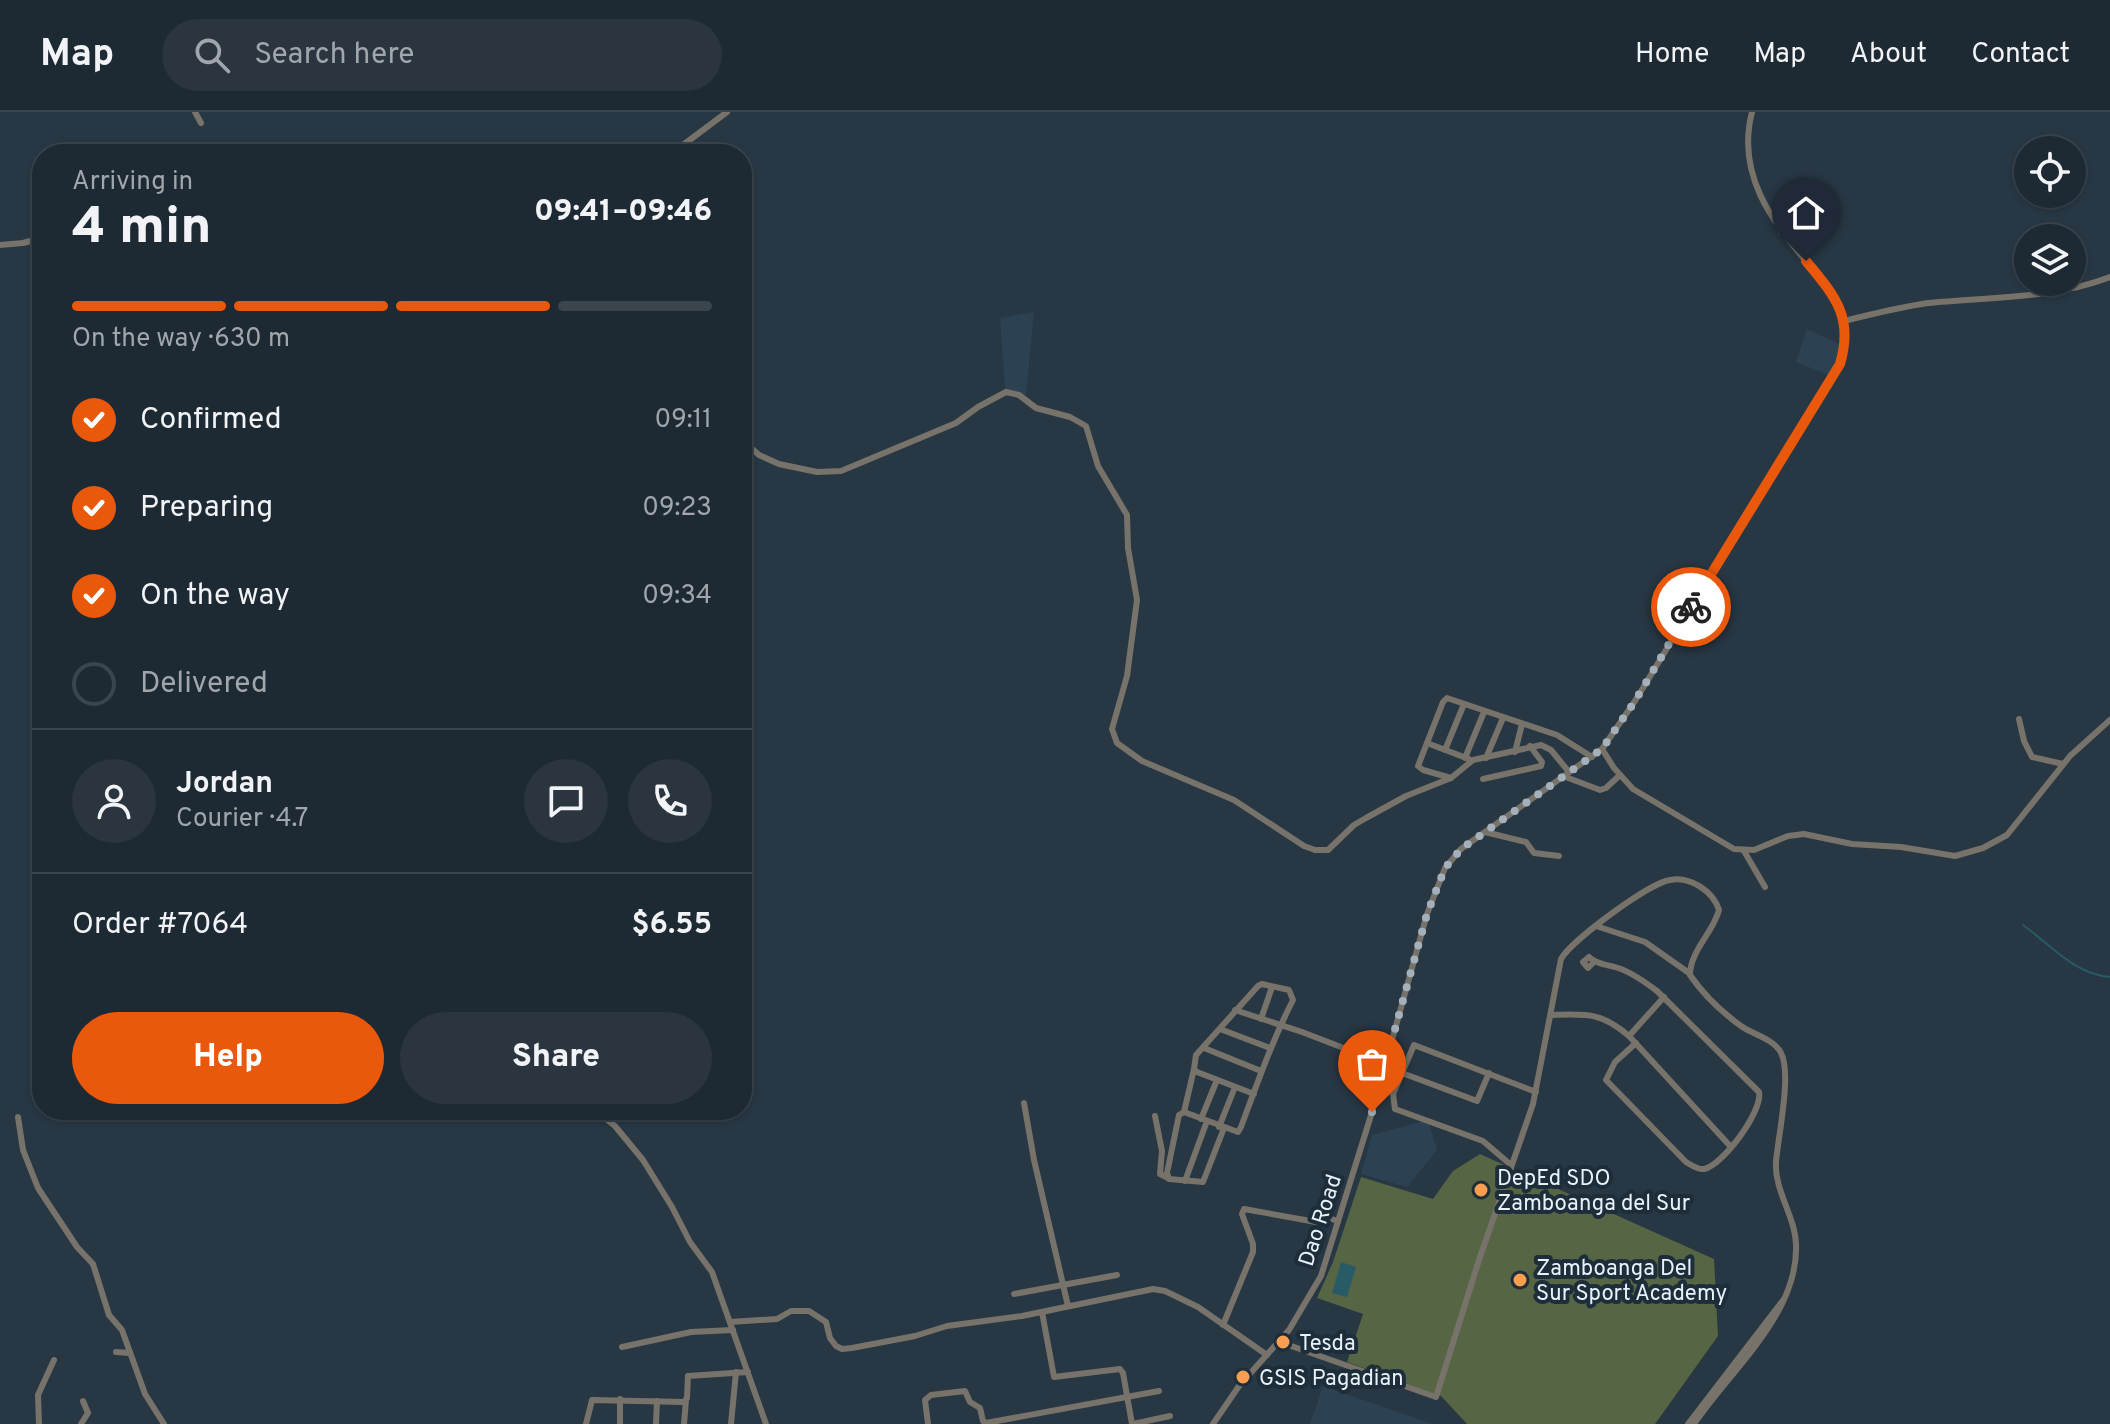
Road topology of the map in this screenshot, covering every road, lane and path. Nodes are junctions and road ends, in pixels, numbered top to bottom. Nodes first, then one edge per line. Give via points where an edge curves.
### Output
1 (195, 112) edge
2 (727, 112) edge
3 (1752, 112) edge
4 (201, 123) dead end
5 (684, 144) edge
6 (1820, 208) dead end
7 (1781, 232) junction
8 (32, 241) edge
9 (0, 245) edge
10 (2110, 277) edge
11 (1844, 321) junction
12 (752, 448) edge
13 (1464, 704) junction
14 (1484, 712) junction
15 (1503, 718) junction
16 (2019, 719) dead end
17 (2108, 720) edge
18 (1522, 724) junction
19 (2109, 734) edge
20 (1427, 743) junction
21 (1530, 746) junction
22 (1602, 749) junction
23 (1445, 750) junction
24 (1515, 752) junction
25 (1592, 757) junction
26 (1465, 758) junction
27 (1486, 758) junction
28 (1473, 760) junction
29 (2063, 764) junction
30 (1566, 774) junction
31 (1620, 775) junction
32 (1451, 778) junction
33 (1483, 779) dead end
34 (1485, 832) junction
35 (1744, 851) junction
36 (1559, 856) dead end
37 (1765, 887) dead end
38 (1596, 926) junction
39 (1594, 962) dead end
40 (1689, 973) junction
41 (1272, 987) junction
42 (1664, 997) junction
43 (1235, 1010) junction
44 (1552, 1015) junction
45 (1261, 1019) junction
46 (1281, 1026) junction
47 (1220, 1029) junction
48 (1629, 1036) junction
49 (1636, 1043) junction
50 (1204, 1048) junction
51 (1270, 1048) junction
52 (1385, 1064) junction
53 (1194, 1069) junction
54 (1261, 1071) junction
55 (1402, 1073) junction
56 (1489, 1073) junction
57 (1217, 1080) junction
58 (1235, 1087) junction
59 (1536, 1092) junction
60 (1254, 1094) junction
61 (1024, 1103) dead end
62 (1184, 1112) junction
63 (1155, 1116) dead end
64 (18, 1117) dead end
65 (608, 1120) edge
66 (1204, 1120) junction
67 (1222, 1128) junction
68 (1731, 1147) junction
69 (1511, 1165) junction
70 (1168, 1178) junction
71 (1185, 1181) junction
72 (1338, 1221) junction
73 (1117, 1275) dead end
74 (1064, 1284) junction
75 (1014, 1294) dead end
76 (1787, 1296) junction
77 (1068, 1306) junction
78 (1042, 1312) junction
79 (730, 1322) junction
80 (1223, 1325) junction
81 (733, 1330) junction
82 (1280, 1342) junction
83 (622, 1347) dead end
84 (116, 1352) dead end
85 (130, 1353) junction
86 (1267, 1355) junction
87 (54, 1360) dead end
88 (736, 1372) junction
89 (748, 1372) junction
90 (1159, 1391) dead end
91 (1128, 1398) junction
92 (620, 1399) junction
93 (686, 1400) junction
94 (83, 1401) dead end
95 (657, 1401) junction
96 (1170, 1416) dead end
97 (39, 1424) edge
98 (81, 1424) edge
99 (164, 1424) edge
100 (586, 1424) edge
101 (620, 1424) edge
102 (656, 1424) edge
103 (684, 1424) edge
104 (731, 1424) edge
105 (766, 1424) edge
106 (928, 1424) edge
107 (1133, 1424) edge
108 (1213, 1424) edge
109 (1688, 1424) edge
110 (1694, 1424) edge

1 - 4 street
2 - 5 street
3 - 7 street via 1747,139 1751,173 1761,202
6 - 7 street
7 - 11 street via 1825,284
8 - 9 street
10 - 11 street via 2060,290 1929,303
11 - 22 street, Dao Road via 1840,364
12 - 32 street via 767,460 831,472 956,423 1006,392 1036,408 1079,420 1127,515 1136,586 1130,660 1112,729 1117,743 1142,761 1234,800 1315,850 1328,850 1354,825
13 - 14 street
13 - 20 street via 1444,700
13 - 23 street
14 - 15 street
14 - 26 street
15 - 18 street
15 - 27 street
16 - 29 street via 2032,757
17 - 19 street
17 - 29 street
18 - 24 street
18 - 25 street via 1567,739
20 - 23 street
20 - 32 street via 1418,767
21 - 24 street
21 - 30 street via 1546,747
21 - 33 street via 1541,766
22 - 25 street, Dao Road
22 - 31 street
23 - 26 street
24 - 27 street
25 - 30 street, Dao Road
26 - 28 street
27 - 28 street
28 - 32 street
29 - 35 street via 2007,835 1971,852 1941,855 1804,834
30 - 31 street via 1600,790
30 - 34 street, Dao Road
31 - 35 street via 1637,792
34 - 36 street via 1526,842 1534,853
34 - 52 street, Dao Road via 1451,858 1439,880
35 - 37 street
38 - 40 street via 1645,942
38 - 40 street via 1663,882 1695,884 1711,895 1719,910
38 - 44 street via 1561,959
39 - 42 street via 1637,977
40 - 76 street via 1723,1011 1774,1045 1783,1059 1776,1166 1797,1257
41 - 43 street via 1260,984
41 - 45 street
41 - 46 street via 1292,993
42 - 48 street
42 - 68 street via 1759,1092 1758,1108
43 - 45 street
43 - 47 street
44 - 48 street via 1602,1017
44 - 59 street
45 - 46 street
46 - 51 street
46 - 52 street
47 - 50 street
47 - 51 street
48 - 49 street
49 - 68 street
49 - 68 street via 1615,1062 1607,1075 1609,1084 1697,1168 1707,1168
50 - 53 street via 1196,1055
50 - 54 street
51 - 54 street
52 - 72 street, Dao Road
53 - 57 street
53 - 62 street
54 - 60 street
55 - 56 street via 1477,1101
55 - 56 street via 1411,1047 1417,1045
55 - 69 street via 1392,1100 1395,1109 1483,1141
56 - 59 street
57 - 58 street
57 - 66 street
58 - 60 street
58 - 67 street
59 - 69 street
60 - 67 street via 1239,1130
61 - 74 street
62 - 66 street
62 - 70 street via 1179,1115
63 - 70 street via 1160,1174
64 - 85 street via 23,1150 38,1188 93,1264 109,1315 122,1330
65 - 79 street via 658,1183 712,1272
66 - 67 street
66 - 71 street
67 - 71 street via 1203,1182
69 - 82 street via 1436,1397
70 - 71 street
72 - 80 street via 1244,1209 1253,1252
72 - 82 street, Dao Road via 1313,1293
73 - 74 street
74 - 75 street
74 - 77 street
76 - 109 street
76 - 110 street
77 - 78 street
77 - 80 street via 1160,1290
78 - 79 street via 842,1349 832,1342 826,1322 809,1311
78 - 91 street via 1054,1377 1118,1369
79 - 81 street
80 - 86 street
81 - 83 street via 691,1332
81 - 89 street
82 - 86 street, Dao Road
84 - 85 street
85 - 99 street via 145,1394
86 - 108 street, Dao Road
87 - 97 street via 38,1395
88 - 89 street
88 - 93 street via 688,1376
88 - 104 street
89 - 105 street
90 - 91 street
91 - 106 street via 984,1423 980,1408 965,1391 931,1395 925,1400
91 - 107 street
92 - 95 street
92 - 100 street via 592,1400
92 - 101 street
93 - 95 street
93 - 103 street
94 - 98 street via 88,1413
95 - 102 street
96 - 107 street

